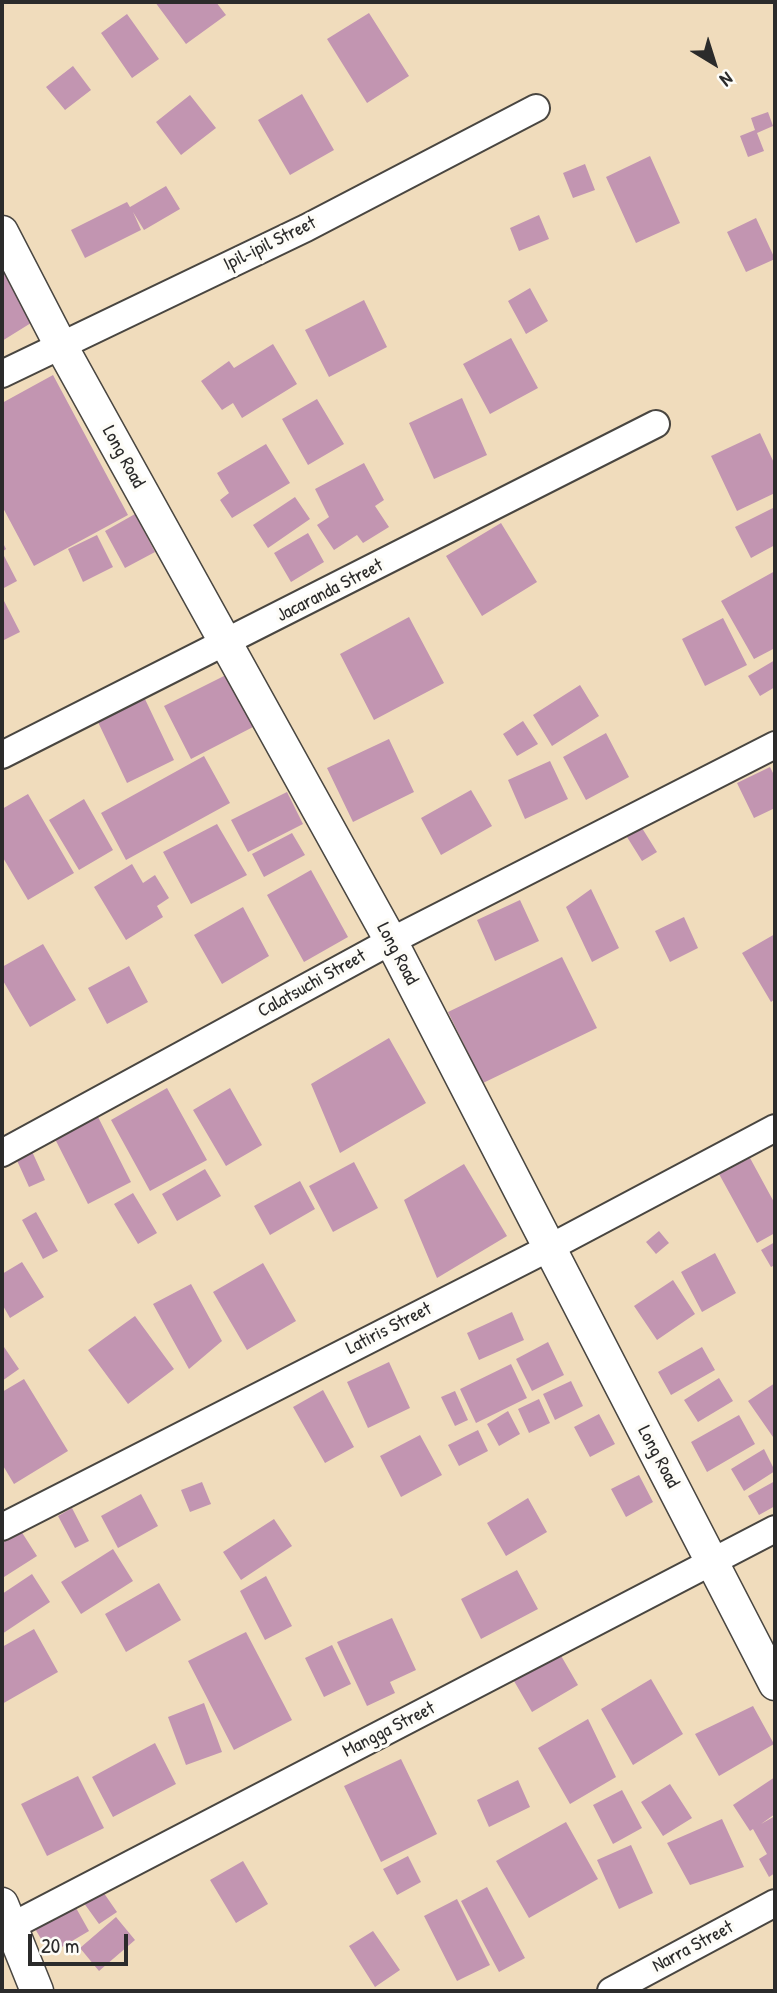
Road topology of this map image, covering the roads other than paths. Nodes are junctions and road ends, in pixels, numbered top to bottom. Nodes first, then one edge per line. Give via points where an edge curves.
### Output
1 (536, 108) dead end
2 (2, 232) edge
3 (60, 344) junction
4 (2, 374) edge
5 (656, 424) dead end
6 (226, 644) junction
7 (775, 745) edge
8 (2, 755) edge
9 (391, 942) junction
10 (775, 1128) edge
11 (2, 1153) edge
12 (549, 1248) junction
13 (2, 1527) edge
14 (775, 1529) edge
15 (712, 1562) junction
16 (775, 1684) edge
17 (775, 1903) edge
18 (5, 1921) edge
19 (37, 1991) edge
20 (611, 1991) edge

1 - 3 street, Ipil-ipil Street via 306,228
2 - 3 street, Long Road
3 - 4 street, Ipil-ipil Street
3 - 6 street, Long Road
5 - 6 street, Jacaranda Street
6 - 8 street, Jacaranda Street
6 - 9 street, Long Road
7 - 9 street, Calatsuchi Street
9 - 11 street, Calatsuchi Street
9 - 12 street, Long Road
10 - 12 street, Latiris Street
12 - 13 street, Latiris Street
12 - 15 street, Long Road
14 - 15 street, Mangga Street
15 - 16 street, Long Road
15 - 18 street, Mangga Street
17 - 20 street, Narra Street
18 - 19 street

